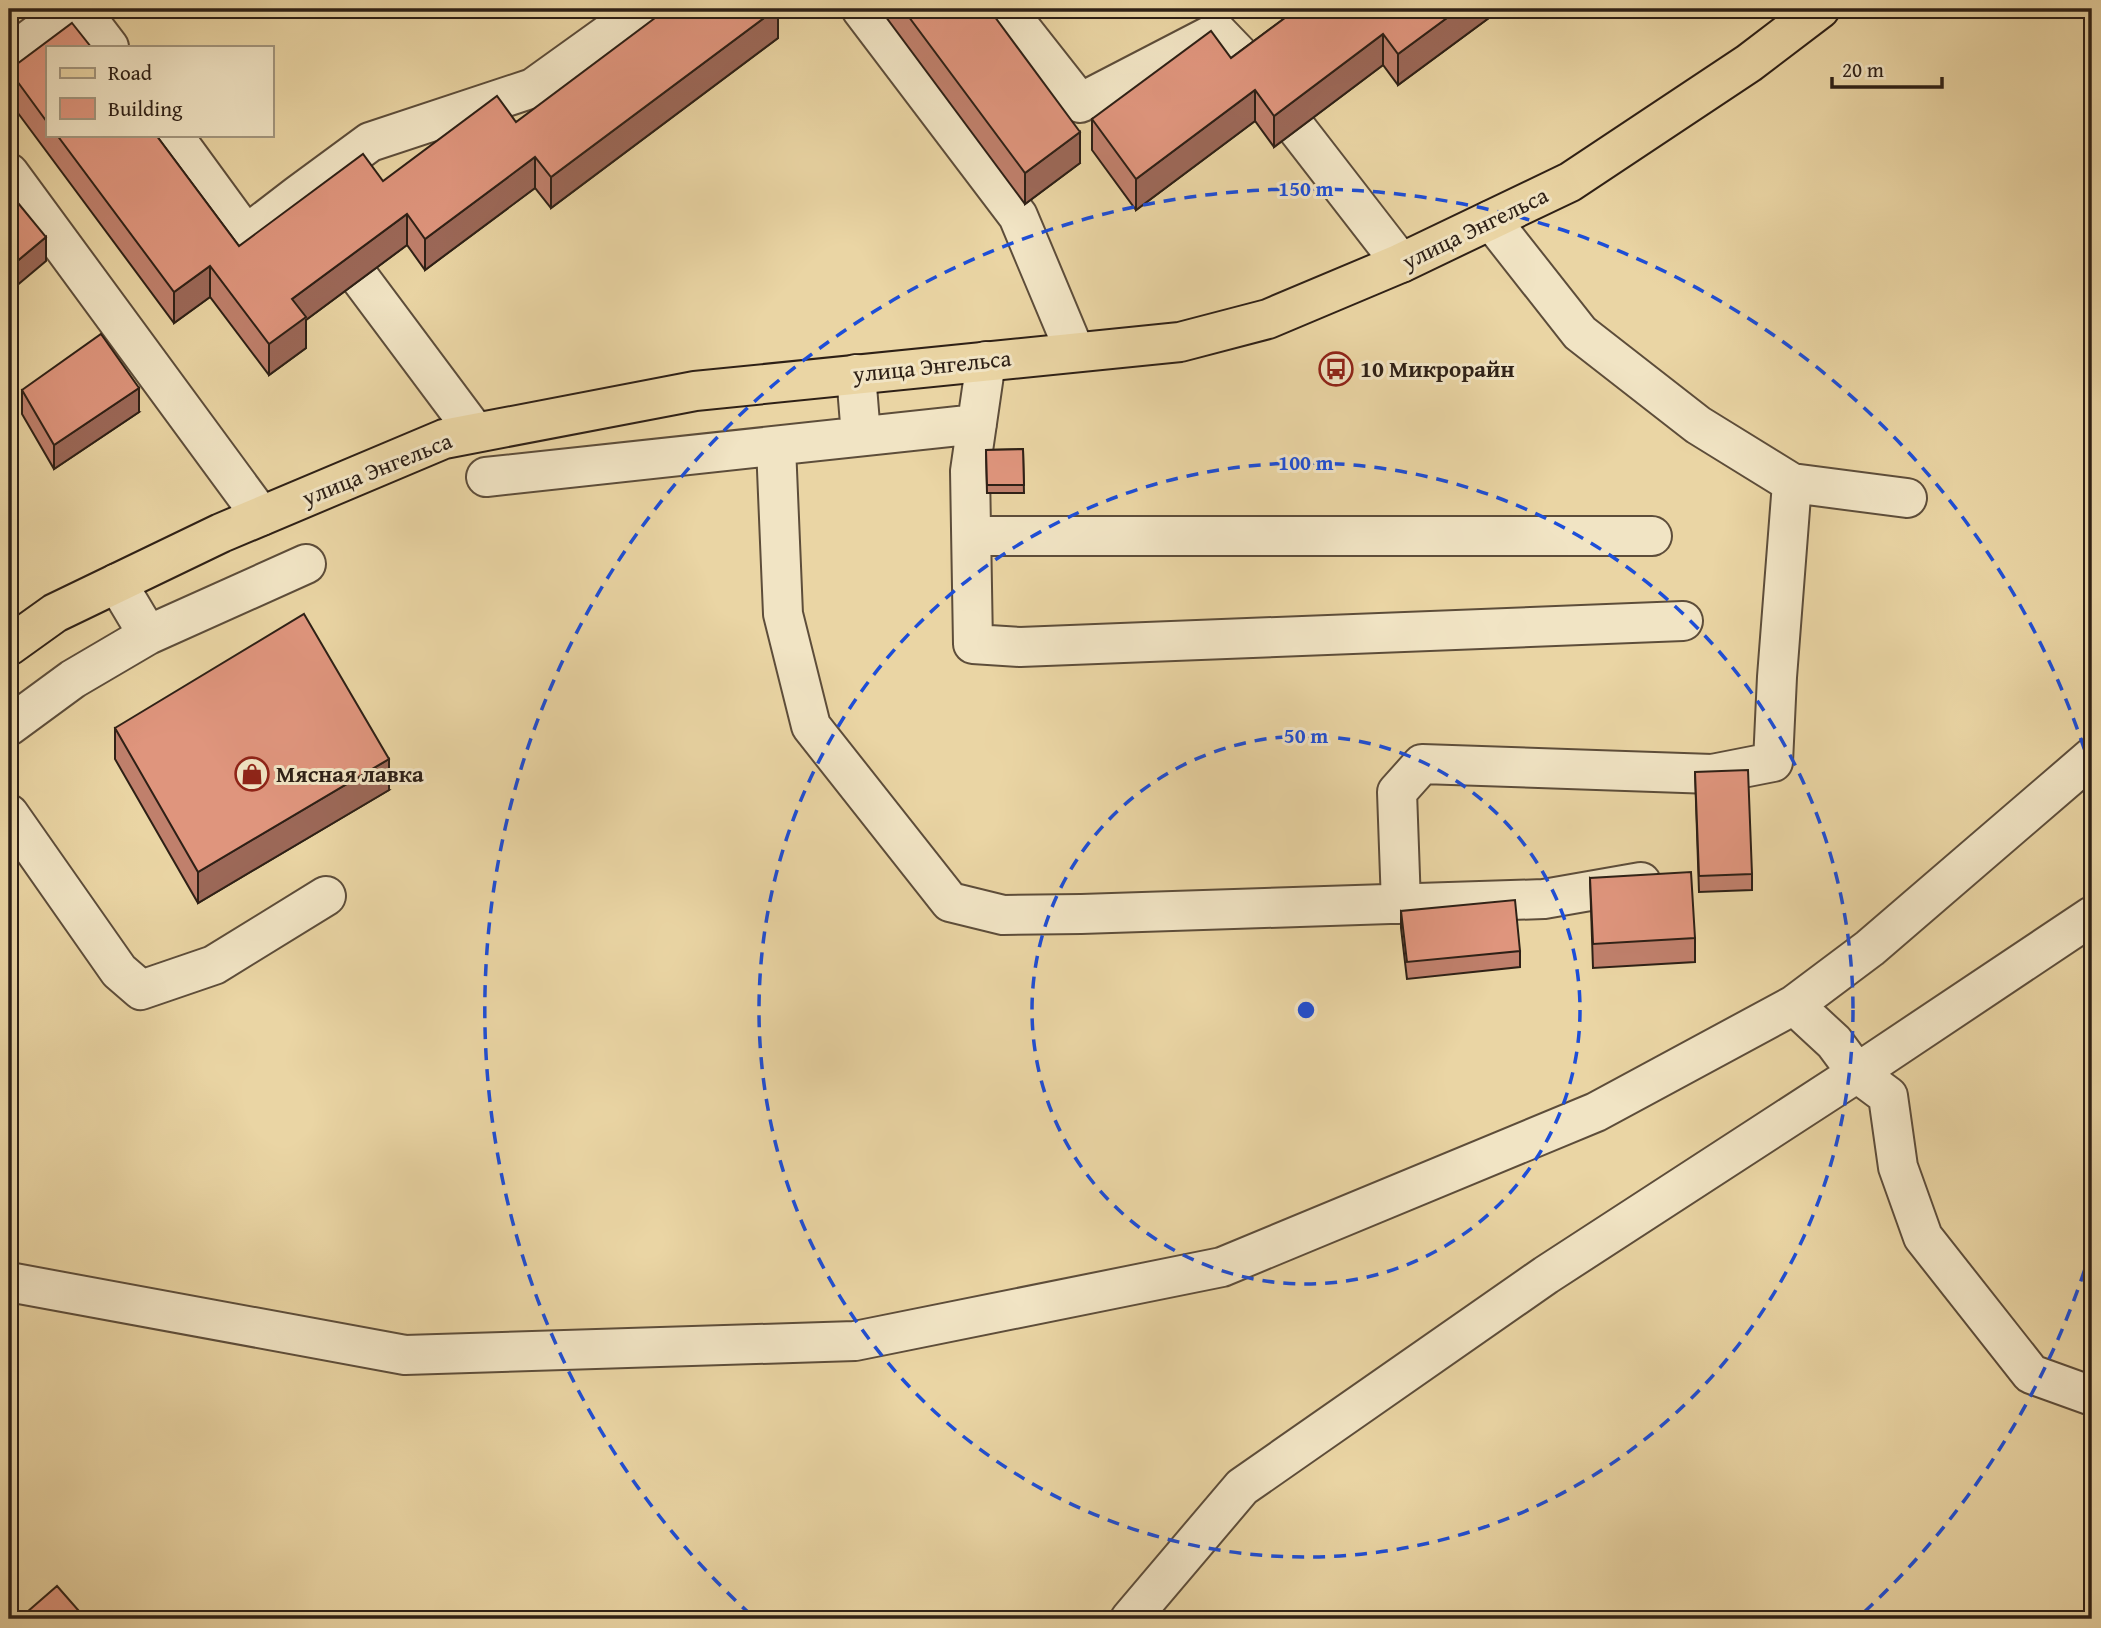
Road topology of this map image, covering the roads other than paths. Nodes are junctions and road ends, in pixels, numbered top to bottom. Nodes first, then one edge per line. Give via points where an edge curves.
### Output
1 (643, 9) edge
2 (861, 9) edge
3 (1006, 9) edge
4 (1820, 9) edge
5 (78, 19) edge
6 (9, 55) edge
7 (174, 136) edge
8 (9, 173) edge
9 (298, 195) junction
10 (1492, 220) junction
11 (1401, 263) junction
12 (1075, 352) junction
13 (986, 360) junction
14 (856, 374) junction
15 (977, 424) junction
16 (475, 432) junction
17 (861, 436) junction
18 (776, 446) junction
19 (486, 477) dead end
20 (1793, 483) junction
21 (1907, 498) dead end
22 (261, 516) junction
23 (972, 536) junction
24 (1652, 536) dead end
25 (306, 564) dead end
26 (117, 583) junction
27 (1683, 621) dead end
28 (148, 635) junction
29 (9, 646) edge
30 (9, 726) edge
31 (2092, 757) edge
32 (9, 814) edge
33 (1674, 876) edge
34 (326, 896) dead end
35 (1401, 904) junction
36 (2092, 916) edge
37 (1794, 1005) junction
38 (1857, 1073) junction
39 (9, 1283) edge
40 (2092, 1395) edge
41 (1130, 1619) edge

1 - 9 lane via 533,88 370,142
2 - 12 lane via 1018,216
3 - 11 lane via 1080,103 1217,32 1258,48
4 - 10 main road, улица Энгельса via 1749,63 1570,182
5 - 6 lane
7 - 9 lane via 246,234
8 - 22 lane
9 - 16 lane
10 - 11 main road, улица Энгельса
10 - 20 lane via 1580,333 1698,425
11 - 12 main road, улица Энгельса via 1268,320 1180,342
12 - 13 main road, улица Энгельса
13 - 14 main road, улица Энгельса
13 - 15 lane
14 - 16 main road, улица Энгельса via 695,391
14 - 17 lane
15 - 17 lane
15 - 23 lane via 970,471
16 - 22 main road, улица Энгельса via 444,439
17 - 18 lane
18 - 19 lane
18 - 35 lane via 783,614 811,726 950,902 1003,915
20 - 21 lane
20 - 35 lane via 1773,762 1712,774 1422,764 1397,792
22 - 26 main road, улица Энгельса
23 - 24 lane
23 - 27 lane via 973,644 1020,647
25 - 28 lane
26 - 28 lane
26 - 29 main road, улица Энгельса via 55,613
28 - 30 lane via 73,679
31 - 37 lane via 1870,948
32 - 34 lane via 118,971 141,990 214,965
33 - 35 lane via 1544,899
36 - 38 lane
37 - 38 lane via 1835,1042
37 - 39 lane via 1596,1112 1223,1267 855,1341 405,1354
38 - 40 lane via 1888,1096 1898,1167 1923,1237 2031,1374
38 - 41 lane via 1546,1275 1242,1487

